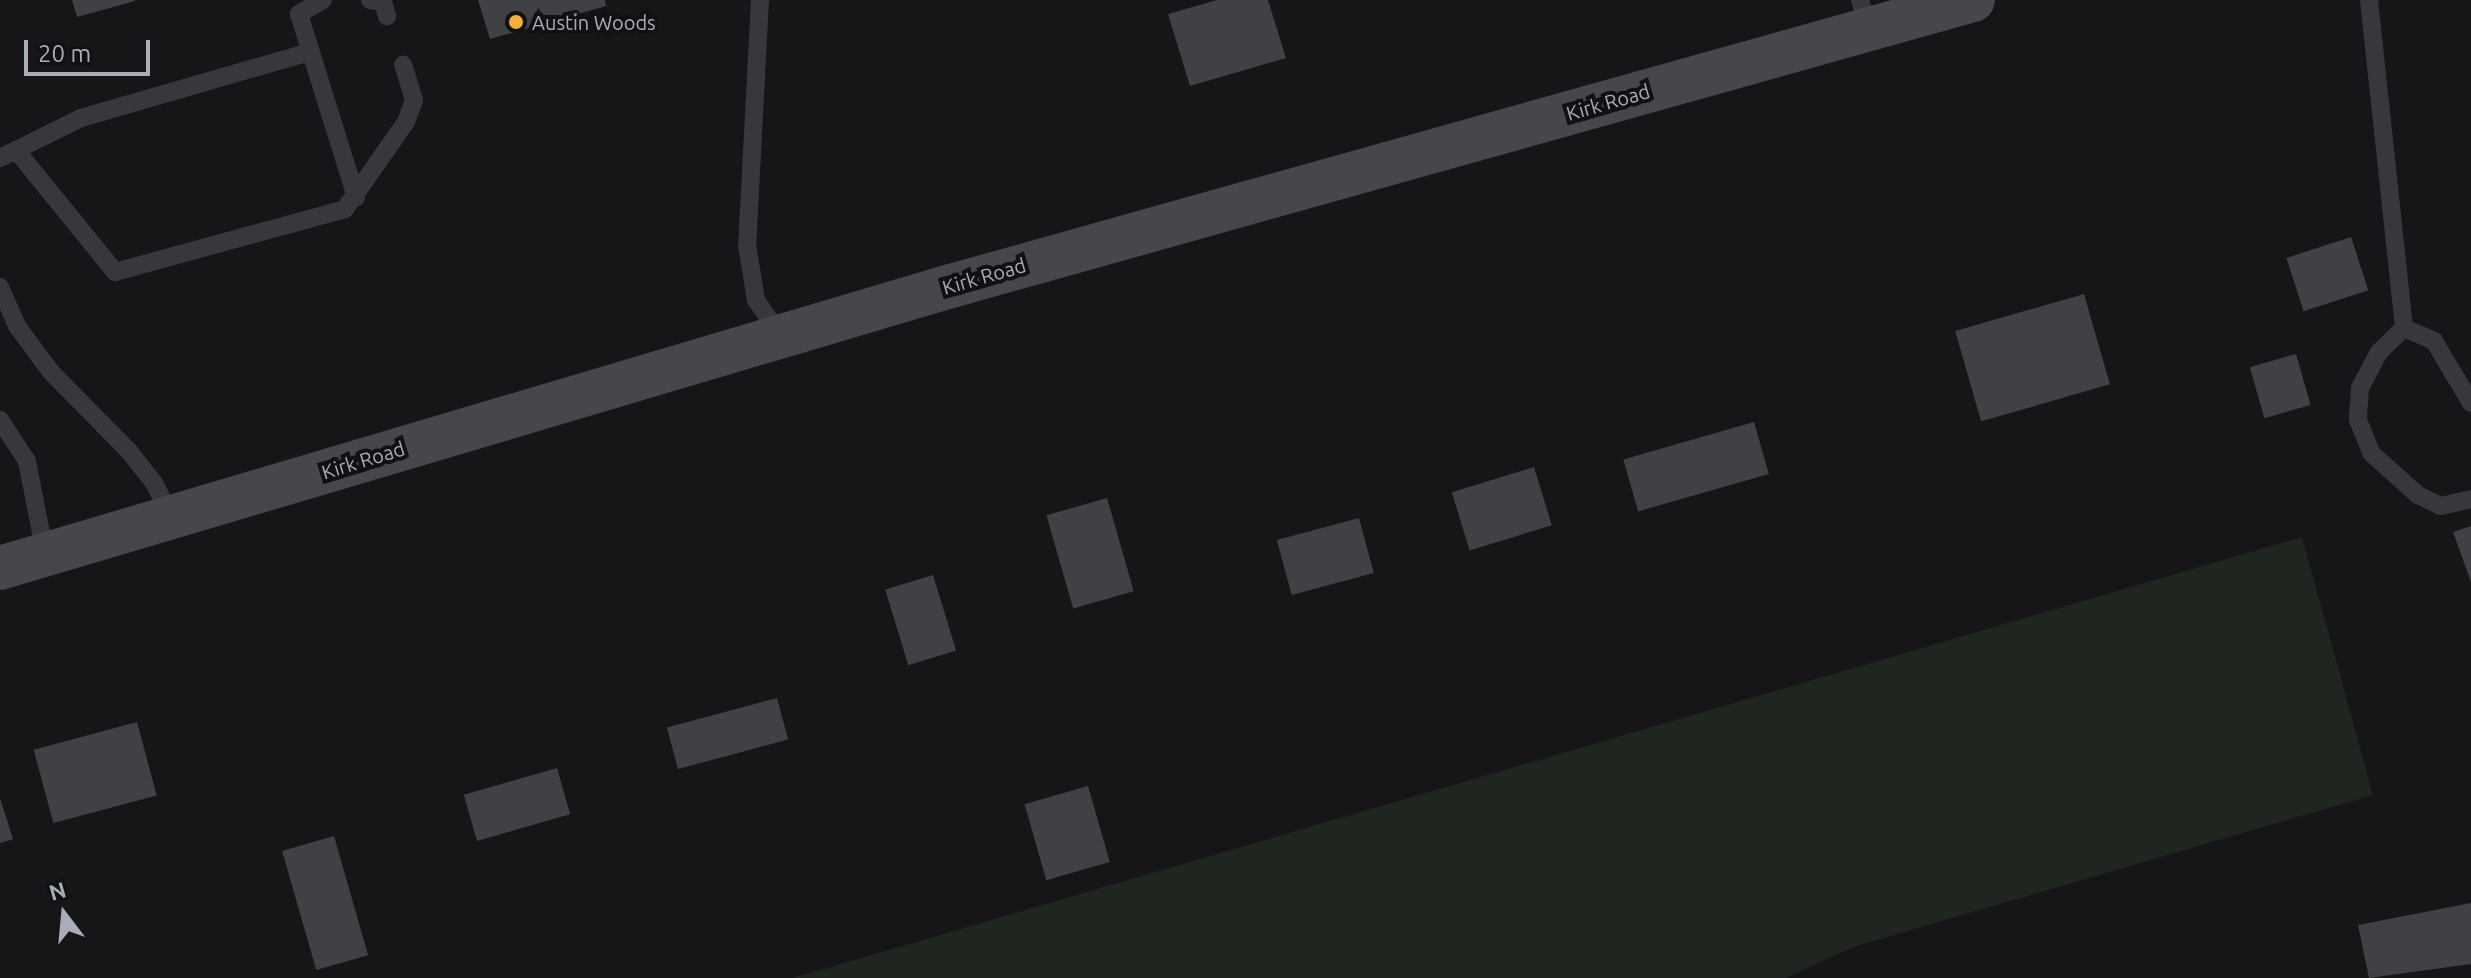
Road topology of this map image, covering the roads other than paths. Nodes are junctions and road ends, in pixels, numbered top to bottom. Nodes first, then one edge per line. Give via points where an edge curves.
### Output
1 (323, 0) edge
2 (370, 0) edge
3 (760, 0) edge
4 (1973, 0) edge
5 (2369, 0) edge
6 (1864, 14) edge
7 (387, 16) dead end
8 (309, 52) junction
9 (403, 65) dead end
10 (8, 154) edge
11 (356, 197) junction
12 (0, 287) edge
13 (2404, 328) junction
14 (780, 335) junction
15 (2471, 403) edge
16 (0, 420) edge
17 (2471, 499) edge
18 (171, 517) junction
19 (45, 554) junction
20 (0, 568) edge

1 - 8 lane via 299,14
2 - 7 lane via 383,2
3 - 14 lane via 747,245 756,300
4 - 6 street, Kirk Road
5 - 13 lane
6 - 14 street, Kirk Road
8 - 10 lane via 81,118
8 - 11 lane
9 - 11 lane via 414,100 406,122
10 - 11 lane via 115,272 345,209
12 - 18 lane via 51,372 128,450 154,483
13 - 15 lane via 2434,341
13 - 17 lane via 2379,352 2360,388 2358,420 2366,442 2371,453 2418,495 2441,506
14 - 18 street, Kirk Road
16 - 19 lane via 27,461
18 - 19 street, Kirk Road
19 - 20 street, Kirk Road

